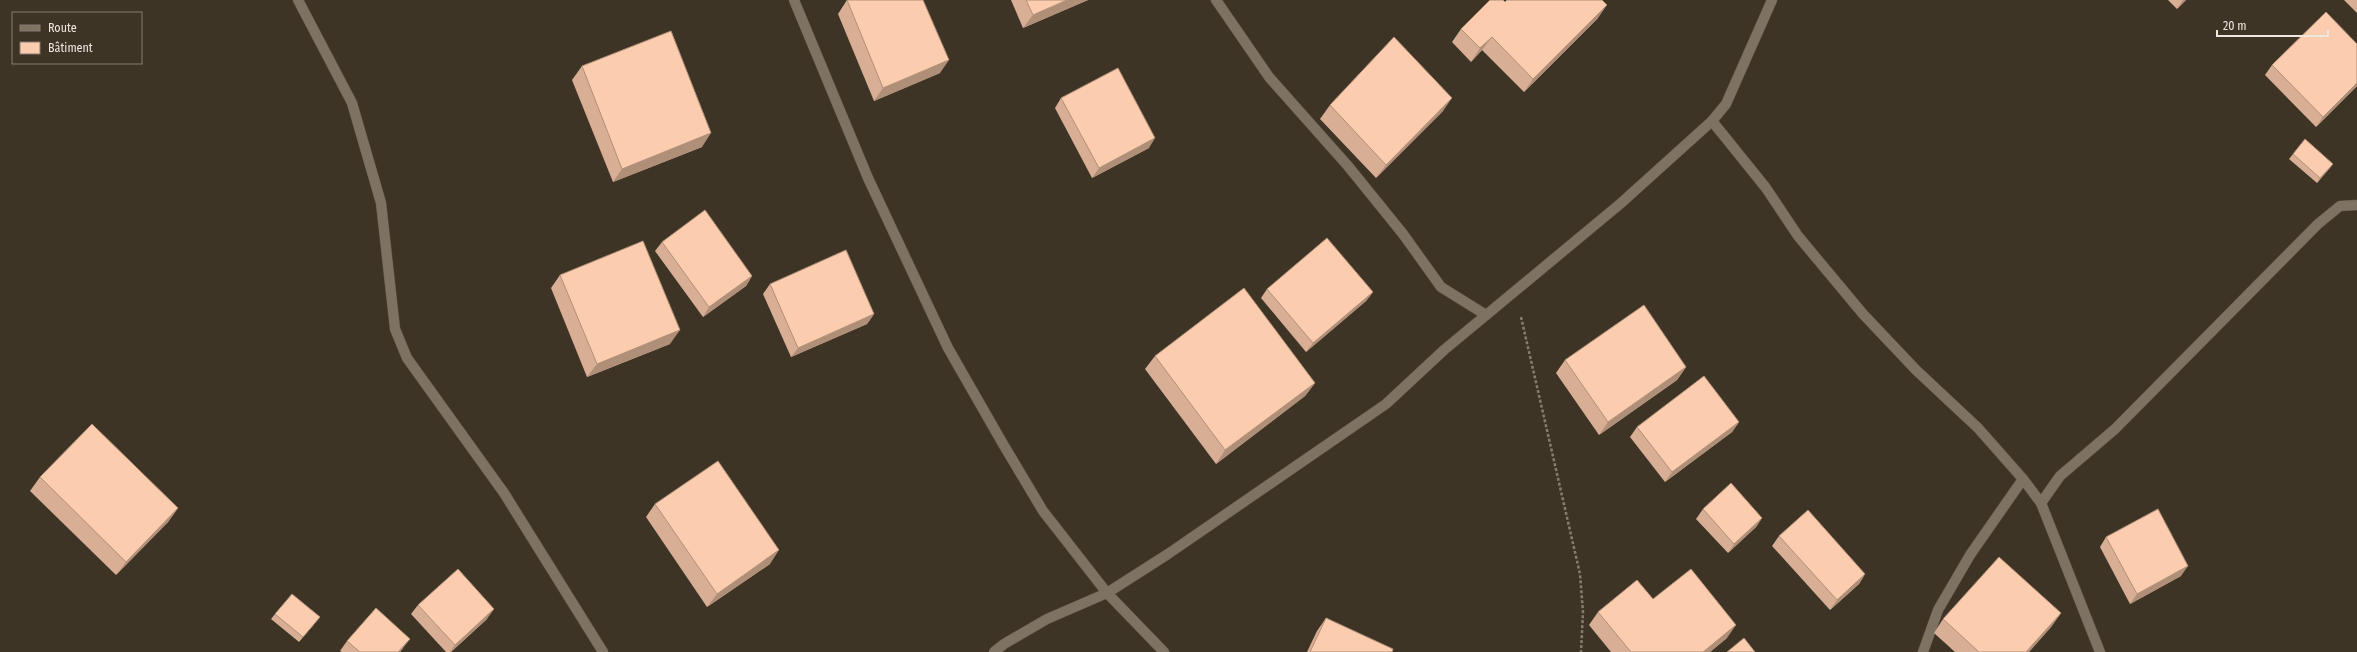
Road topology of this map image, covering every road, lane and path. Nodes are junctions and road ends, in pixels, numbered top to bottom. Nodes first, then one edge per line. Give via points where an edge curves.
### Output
1 (298, 0) edge
2 (794, 0) edge
3 (1216, 0) edge
4 (1772, 0) edge
5 (1712, 121) junction
6 (2357, 205) edge
7 (1515, 292) junction
8 (1486, 315) junction
9 (2022, 479) junction
10 (2041, 503) junction
11 (1108, 592) junction
12 (603, 652) edge
13 (994, 652) edge
14 (1164, 652) edge
15 (1581, 652) edge
16 (1923, 652) edge
17 (2100, 652) edge

1 - 12 street via 352,103 381,203 395,328 407,358 504,493
2 - 11 street via 868,178 948,348 1043,511
3 - 8 street via 1269,77 1353,172 1403,234 1441,287
4 - 5 street via 1726,104
5 - 7 street via 1620,204
5 - 9 street via 1766,188 1798,236 1863,314 1916,370 1978,428
6 - 10 street via 2340,206 2318,224 2115,429 2060,476
7 - 8 street
7 - 15 path via 1580,574 1583,612
8 - 11 street via 1386,404 1248,500
9 - 10 street
9 - 16 street via 1970,555 1938,610
10 - 17 street
11 - 13 street via 1047,619
11 - 14 street

